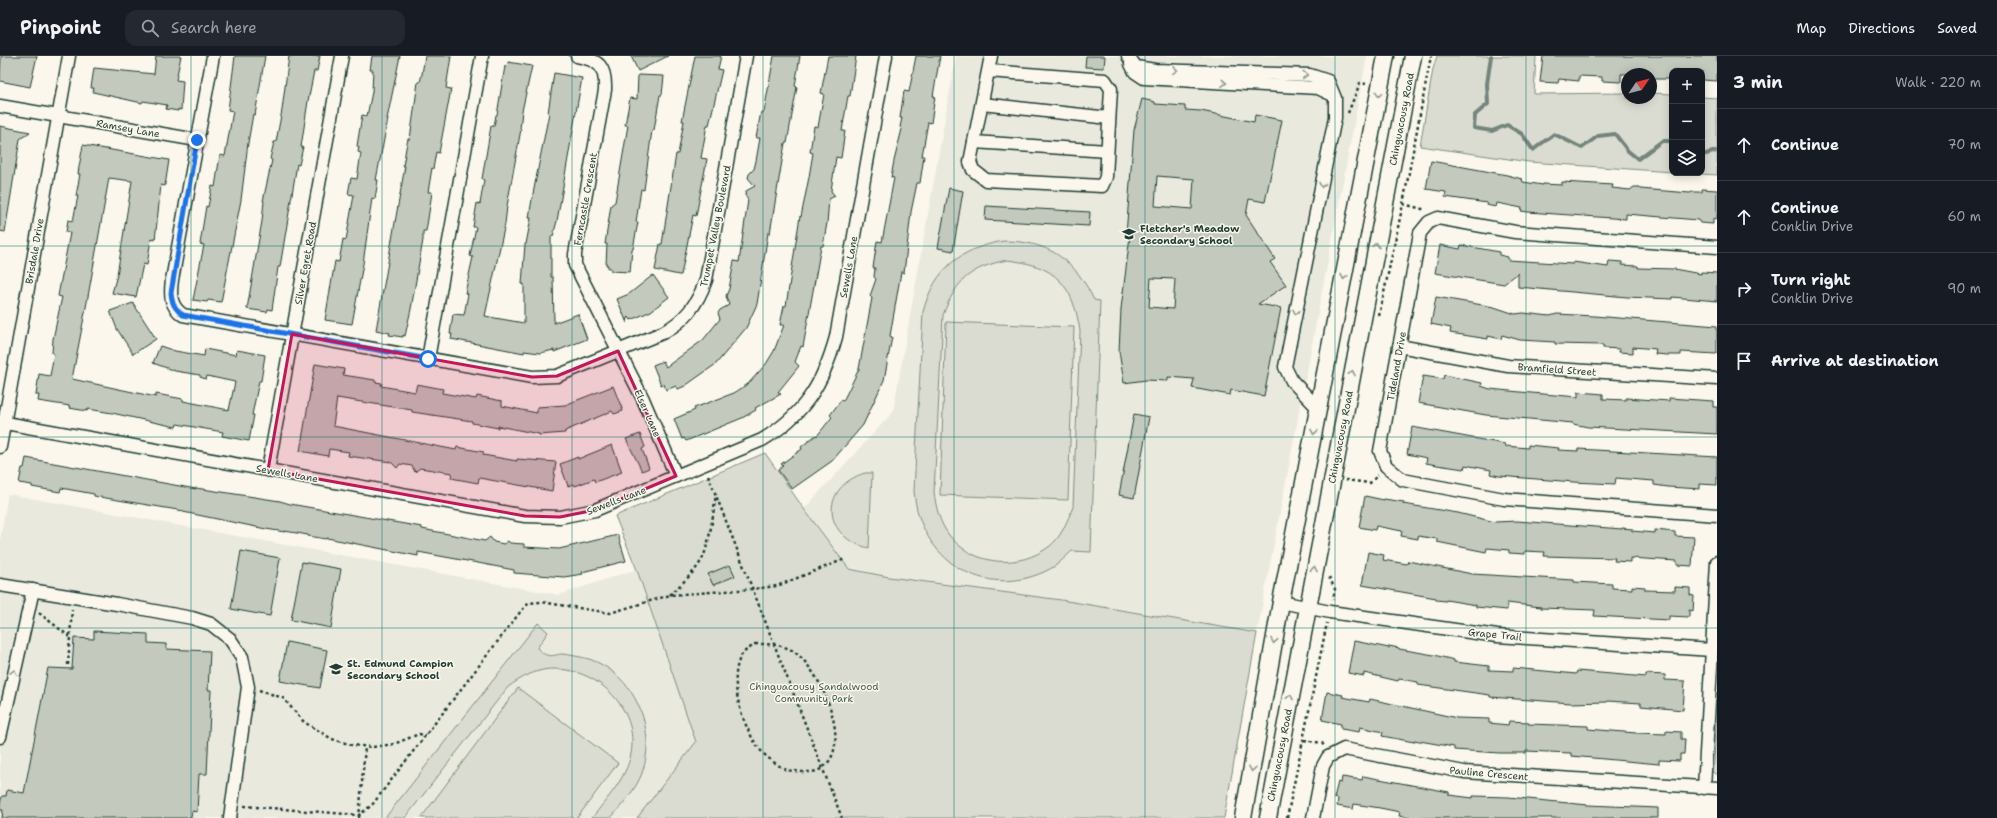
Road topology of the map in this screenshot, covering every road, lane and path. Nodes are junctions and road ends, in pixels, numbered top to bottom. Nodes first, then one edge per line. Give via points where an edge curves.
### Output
1 (70, 56) edge
2 (212, 56) edge
3 (342, 56) edge
4 (482, 56) edge
5 (577, 56) edge
6 (746, 56) edge
7 (886, 56) edge
8 (991, 56) edge
9 (1128, 56) edge
10 (1386, 56) edge
11 (1413, 56) edge
12 (989, 71) junction
13 (1366, 84) dead end
14 (982, 104) junction
15 (0, 106) edge
16 (59, 116) junction
17 (1109, 118) junction
18 (1335, 118) junction
19 (197, 140) junction
20 (974, 142) junction
21 (1107, 151) junction
22 (1403, 204) dead end
23 (1433, 220) junction
24 (1717, 246) edge
25 (292, 334) junction
26 (1399, 346) junction
27 (618, 351) junction
28 (428, 359) junction
29 (1717, 379) edge
30 (1318, 408) junction
31 (2, 422) edge
32 (0, 447) edge
33 (1386, 466) junction
34 (268, 470) junction
35 (708, 475) dead end
36 (676, 476) junction
37 (1345, 480) dead end
38 (716, 493) junction
39 (1717, 515) edge
40 (844, 559) dead end
41 (1717, 562) edge
42 (0, 586) edge
43 (754, 589) junction
44 (33, 590) junction
45 (670, 595) junction
46 (73, 596) junction
47 (1281, 602) junction
48 (1307, 607) junction
49 (29, 609) junction
50 (70, 637) junction
51 (1324, 638) dead end
52 (774, 644) junction
53 (1712, 650) junction
54 (68, 665) dead end
55 (248, 687) junction
56 (426, 735) junction
57 (0, 737) edge
58 (1304, 740) junction
59 (365, 746) junction
60 (1331, 755) junction
61 (823, 768) junction
62 (1704, 788) junction
63 (1717, 788) edge
64 (231, 805) junction
65 (359, 817) edge
66 (230, 818) edge
67 (842, 818) edge
68 (1243, 818) edge
69 (1268, 818) edge
70 (1287, 818) edge
71 (1313, 818) edge

1 - 16 street, Brisdale Drive
2 - 19 street, Trumpet Valley Boulevard
3 - 25 street, Silver Egret Road
4 - 28 street
5 - 27 street, Ferncastle Crescent via 591,59 600,65 606,76 606,83 575,265
6 - 27 street, Trumpet Valley Boulevard via 702,292 697,303 669,329
7 - 36 street, Sewells Lane via 836,337 821,381 794,416 774,433
8 - 12 street
9 -> 18 street via 1136,67 1155,70 1310,75 1328,82 1335,98
10 -> 30 main road
48 -> 11 main road, Chinguacousy Road
12 - 14 street
12 - 17 street via 1104,80 1111,89
13 - 18 path via 1360,83 1345,120
14 - 17 street
14 - 20 street
15 - 16 street, Ramsey Lane
16 - 19 street, Ramsey Lane
16 - 31 street, Brisdale Drive
17 - 21 street
18 -> 30 street via 1285,367 1292,381
19 - 25 street, Trumpet Valley Boulevard via 172,280 172,303 183,315
20 - 21 street
20 - 21 street via 970,162 973,170 986,180 1102,186 1106,177
22 - 23 path via 1425,209
23 - 24 street via 1438,218 1515,232
23 - 26 street, Tideland Drive via 1420,233
25 - 28 street, Trumpet Valley Boulevard
25 - 34 street, Silver Egret Road
26 - 29 street, Bramfield Street via 1508,366
26 - 33 street, Tideland Drive via 1380,451
27 - 28 street, Trumpet Valley Boulevard via 557,376 544,378
27 - 36 street, Elser Lane via 643,399
30 -> 47 main road
31 - 32 street, Brisdale Drive
31 - 34 street, Sewells Lane
33 - 37 path via 1370,483
33 - 39 street via 1403,480 1504,499
34 - 36 street, Sewells Lane via 542,517 575,515 595,510
35 - 38 path
38 - 43 path
38 - 45 path via 704,556 691,574
40 - 43 path via 781,584
41 - 53 street
42 - 44 street
43 - 45 path
43 - 52 path
44 - 46 street
44 - 49 street
45 - 56 path via 610,613 540,602 529,603
46 - 50 path
46 - 55 street via 192,618 211,624 238,648 247,673
47 - 48 street, Grape Trail
47 -> 68 main road
48 - 53 street, Grape Trail via 1497,636
69 -> 48 main road, Chinguacousy Road
49 - 50 path via 39,613
57 -> 49 street
50 - 54 path
51 - 58 path
52 - 61 path
52 - 61 path via 794,651 807,664 826,695 835,724 833,753
52 - 61 path via 755,644 743,653 737,669 736,696 748,730 762,753 787,770 812,773
53 - 62 street
55 - 59 path via 283,698 304,722 332,739 352,746
55 - 64 street
56 - 59 path via 419,734 394,744
56 - 65 path via 372,805
58 - 60 path via 1322,743
58 - 70 path
59 - 65 path
60 - 62 street, Pauline Crescent via 1344,750 1464,772
60 - 71 street via 1323,766
61 - 67 path
62 - 63 street, Pauline Crescent
64 - 65 path
64 - 66 street

